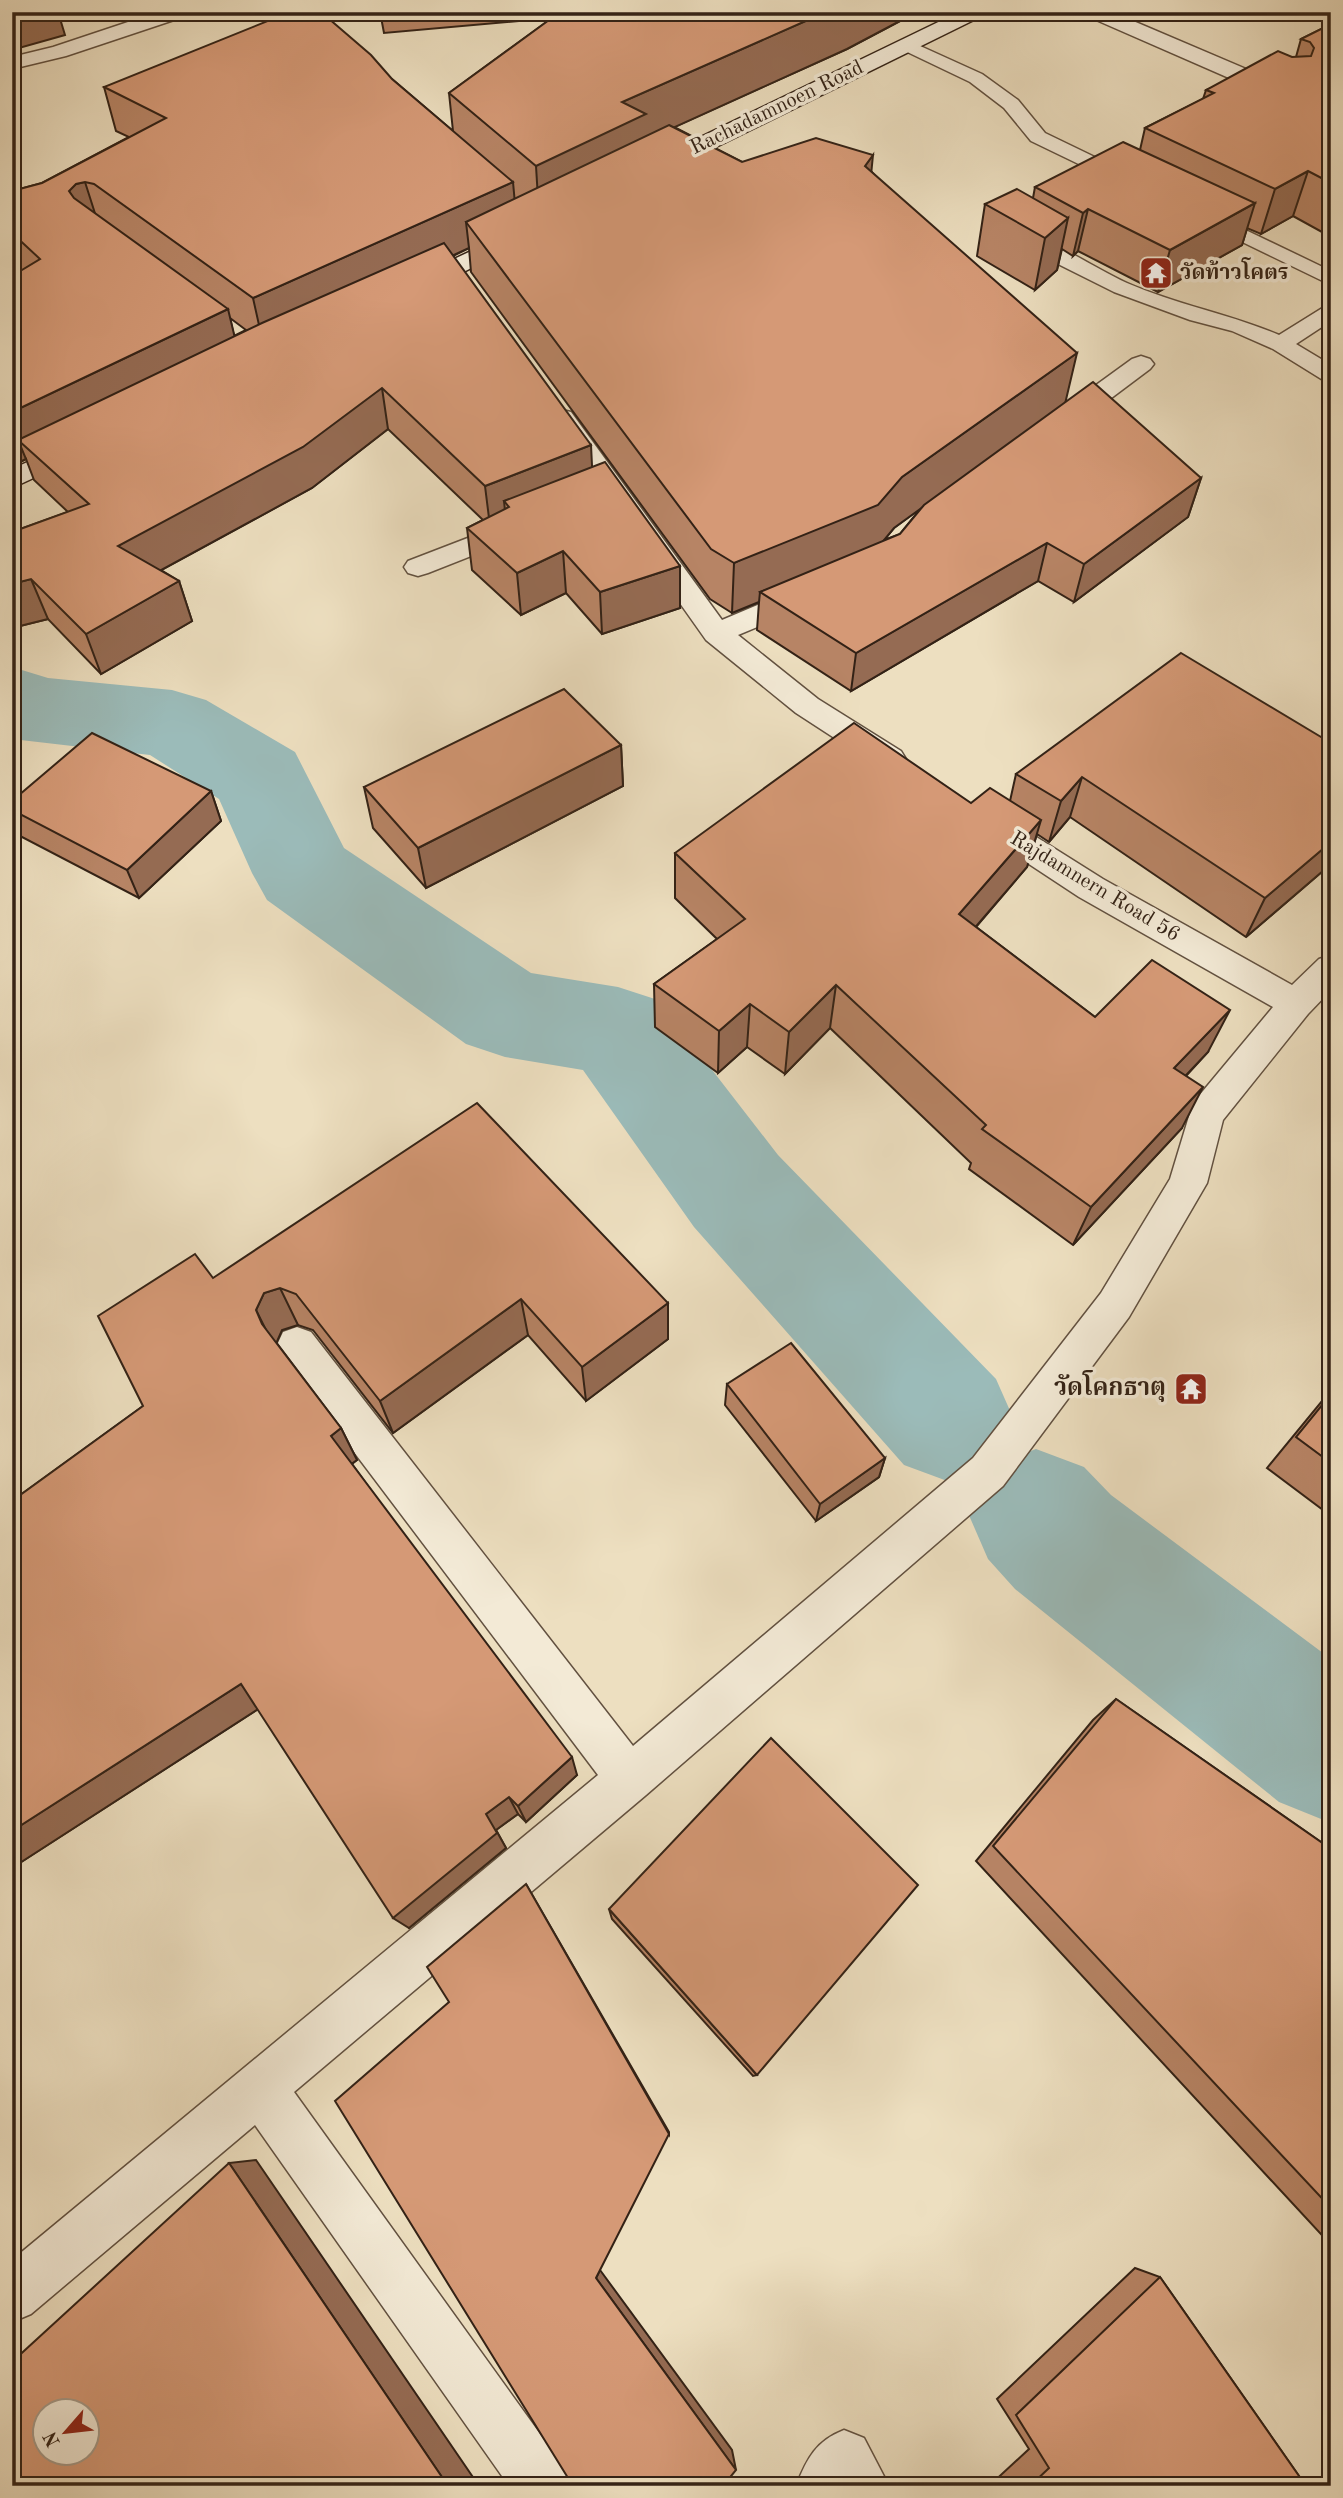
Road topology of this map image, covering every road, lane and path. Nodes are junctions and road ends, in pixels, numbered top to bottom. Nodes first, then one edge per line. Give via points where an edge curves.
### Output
1 (179, 12) edge
2 (975, 12) edge
3 (1094, 12) edge
4 (907, 46) junction
5 (12, 63) edge
6 (1287, 94) edge
7 (1100, 168) junction
8 (634, 178) edge
9 (1077, 179) edge
10 (1150, 191) edge
11 (1187, 208) edge
12 (1008, 217) edge
13 (530, 223) edge
14 (1331, 279) edge
15 (394, 296) edge
16 (1331, 311) edge
17 (1281, 344) junction
18 (1141, 364) dead end
19 (1331, 375) edge
20 (542, 391) edge
21 (99, 436) edge
22 (1041, 438) edge
23 (12, 480) edge
24 (535, 521) edge
25 (418, 567) dead end
26 (832, 585) edge
27 (716, 633) junction
28 (909, 771) edge
29 (966, 808) edge
30 (1331, 968) edge
31 (1296, 1004) junction
32 (297, 1345) edge
33 (630, 1779) junction
34 (260, 2088) junction
35 (12, 2295) edge
36 (543, 2486) edge
37 (824, 2486) edge
38 (861, 2486) edge

1 - 5 street
2 - 4 street, Rachadamnoen Road
3 - 6 street
4 - 7 lane via 976,78 1011,103 1038,137
4 - 8 street, Rachadamnoen Road
7 - 9 lane
7 - 10 lane
11 - 14 lane
12 - 17 lane via 1008,229 1028,244 1121,288
13 - 15 street via 462,280
16 - 17 lane
17 - 19 lane
18 - 22 street
20 - 27 street via 600,495
21 - 23 street
24 - 25 street
26 - 27 street
27 - 28 street via 807,706
29 - 31 street, Rajdamnern Road 56 via 1091,888
30 - 31 street
31 - 33 street via 1206,1114 1188,1183 1115,1305 988,1472
32 - 33 street
33 - 34 street
34 - 35 street
34 - 36 street
37 - 38 street via 844,2458

